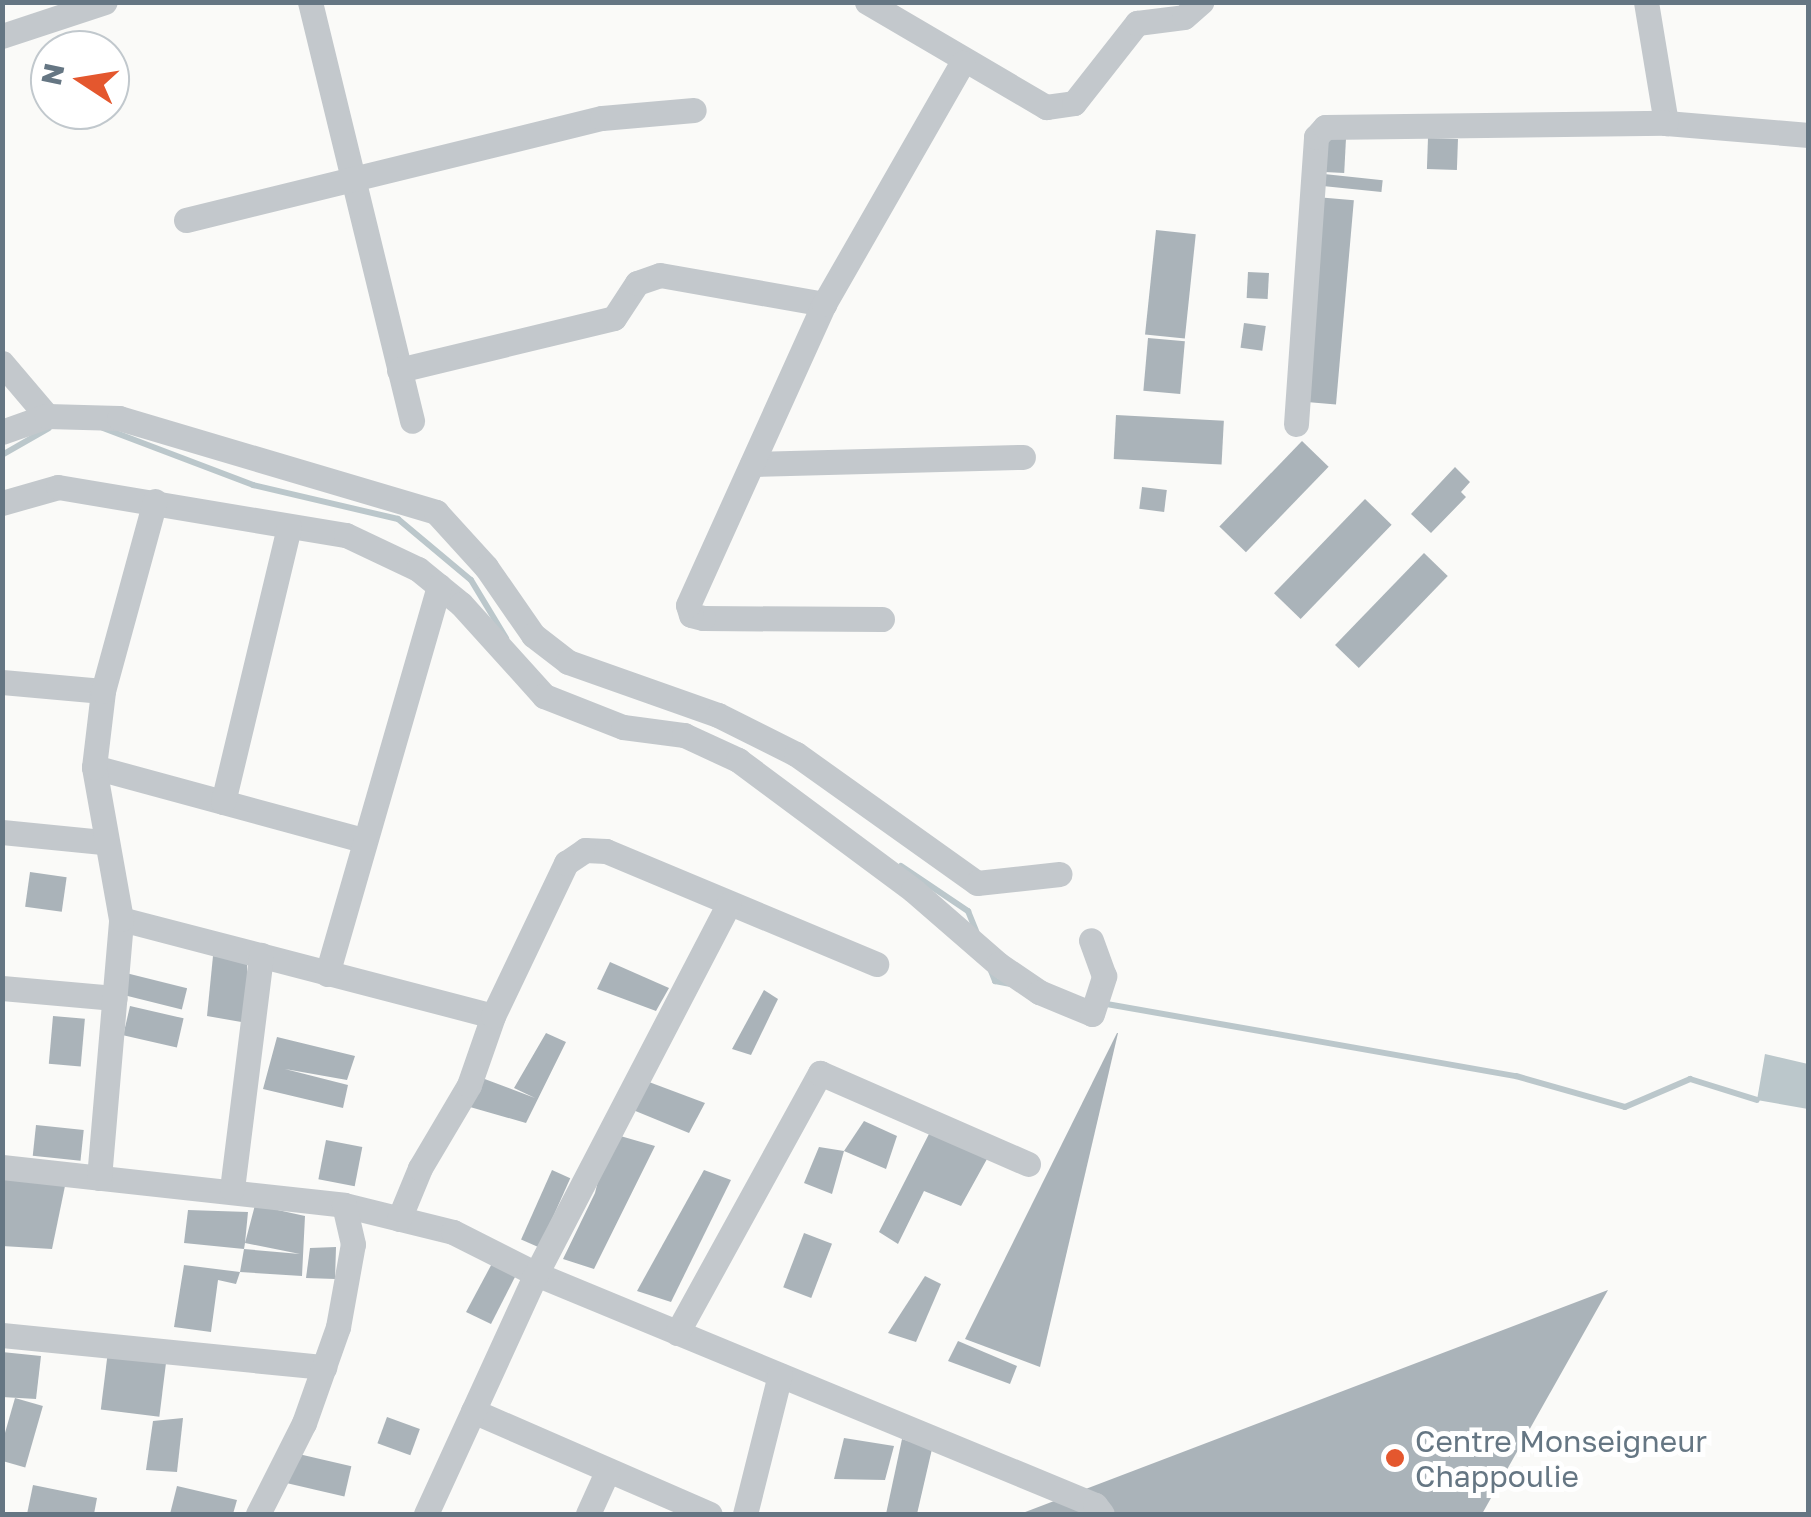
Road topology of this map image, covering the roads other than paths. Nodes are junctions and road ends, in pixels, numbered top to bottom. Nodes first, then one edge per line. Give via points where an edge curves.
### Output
1 (105, 2) edge
2 (310, 2) edge
3 (867, 2) edge
4 (1201, 2) edge
5 (1646, 2) edge
6 (2, 36) edge
7 (962, 62) junction
8 (694, 110) dead end
9 (1666, 123) junction
10 (1808, 135) edge
11 (352, 176) junction
12 (186, 220) dead end
13 (824, 304) junction
14 (2, 363) edge
15 (399, 370) junction
16 (47, 416) junction
17 (412, 421) dead end
18 (1296, 424) dead end
19 (2, 432) edge
20 (1023, 457) dead end
21 (752, 464) junction
22 (155, 501) junction
23 (2, 502) edge
24 (289, 527) junction
25 (439, 586) junction
26 (882, 619) dead end
27 (2, 682) edge
28 (102, 691) junction
29 (94, 767) junction
30 (223, 802) junction
31 (2, 832) edge
32 (363, 840) junction
33 (103, 842) junction
34 (1060, 874) dead end
35 (729, 904) junction
36 (121, 919) junction
37 (1091, 940) dead end
38 (261, 955) junction
39 (876, 964) dead end
40 (327, 974) junction
41 (2, 988) edge
42 (115, 998) junction
43 (493, 1016) junction
44 (1028, 1164) dead end
45 (2, 1167) edge
46 (99, 1178) junction
47 (232, 1190) junction
48 (344, 1205) junction
49 (399, 1219) junction
50 (536, 1274) junction
51 (677, 1333) junction
52 (2, 1335) edge
53 (324, 1367) junction
54 (780, 1375) junction
55 (473, 1410) junction
56 (608, 1470) junction
57 (258, 1514) edge
58 (426, 1514) edge
59 (588, 1514) edge
60 (710, 1514) edge
61 (745, 1514) edge
62 (1102, 1514) edge

1 - 6 street
2 - 11 street
3 - 7 street
4 - 7 street via 1184,18 1138,22 1090,87 1062,107 1030,102
5 - 9 street
7 - 13 street
8 - 11 street via 602,118
9 - 10 street
9 - 18 street via 1324,127 1316,137
11 - 12 street
11 - 15 street
13 - 15 street via 660,274 637,283 614,318
13 - 21 street
14 - 16 street
15 - 17 street
16 - 19 street
16 - 34 street via 119,418 436,512 534,635 568,662 718,715 796,754 978,884
20 - 21 street
21 - 26 street via 688,605 691,614
22 - 23 street via 58,487
22 - 24 street
22 - 28 street
24 - 25 street via 346,535
24 - 30 street
25 - 32 street
25 - 37 street via 544,696 604,722 684,734 738,760 913,890 998,964 1039,992 1092,1014 1104,976
27 - 28 street
28 - 29 street
29 - 30 street
29 - 33 street
30 - 32 street
31 - 33 street
32 - 40 street
33 - 36 street
35 - 39 street
35 - 43 street via 606,851 584,850 566,863
35 - 50 street
36 - 38 street
36 - 42 street
38 - 40 street
38 - 47 street
40 - 43 street
41 - 42 street
42 - 46 street
43 - 49 street via 469,1086 420,1168
44 - 51 street via 832,1075 813,1077
45 - 46 street
46 - 47 street
47 - 48 street
48 - 49 street
48 - 53 street via 352,1244
49 - 50 street via 453,1232
50 - 51 street
50 - 55 street
51 - 54 street
52 - 53 street
53 - 57 street
54 - 61 street
54 - 62 street via 1094,1505
55 - 56 street
55 - 58 street
56 - 59 street
56 - 60 street

